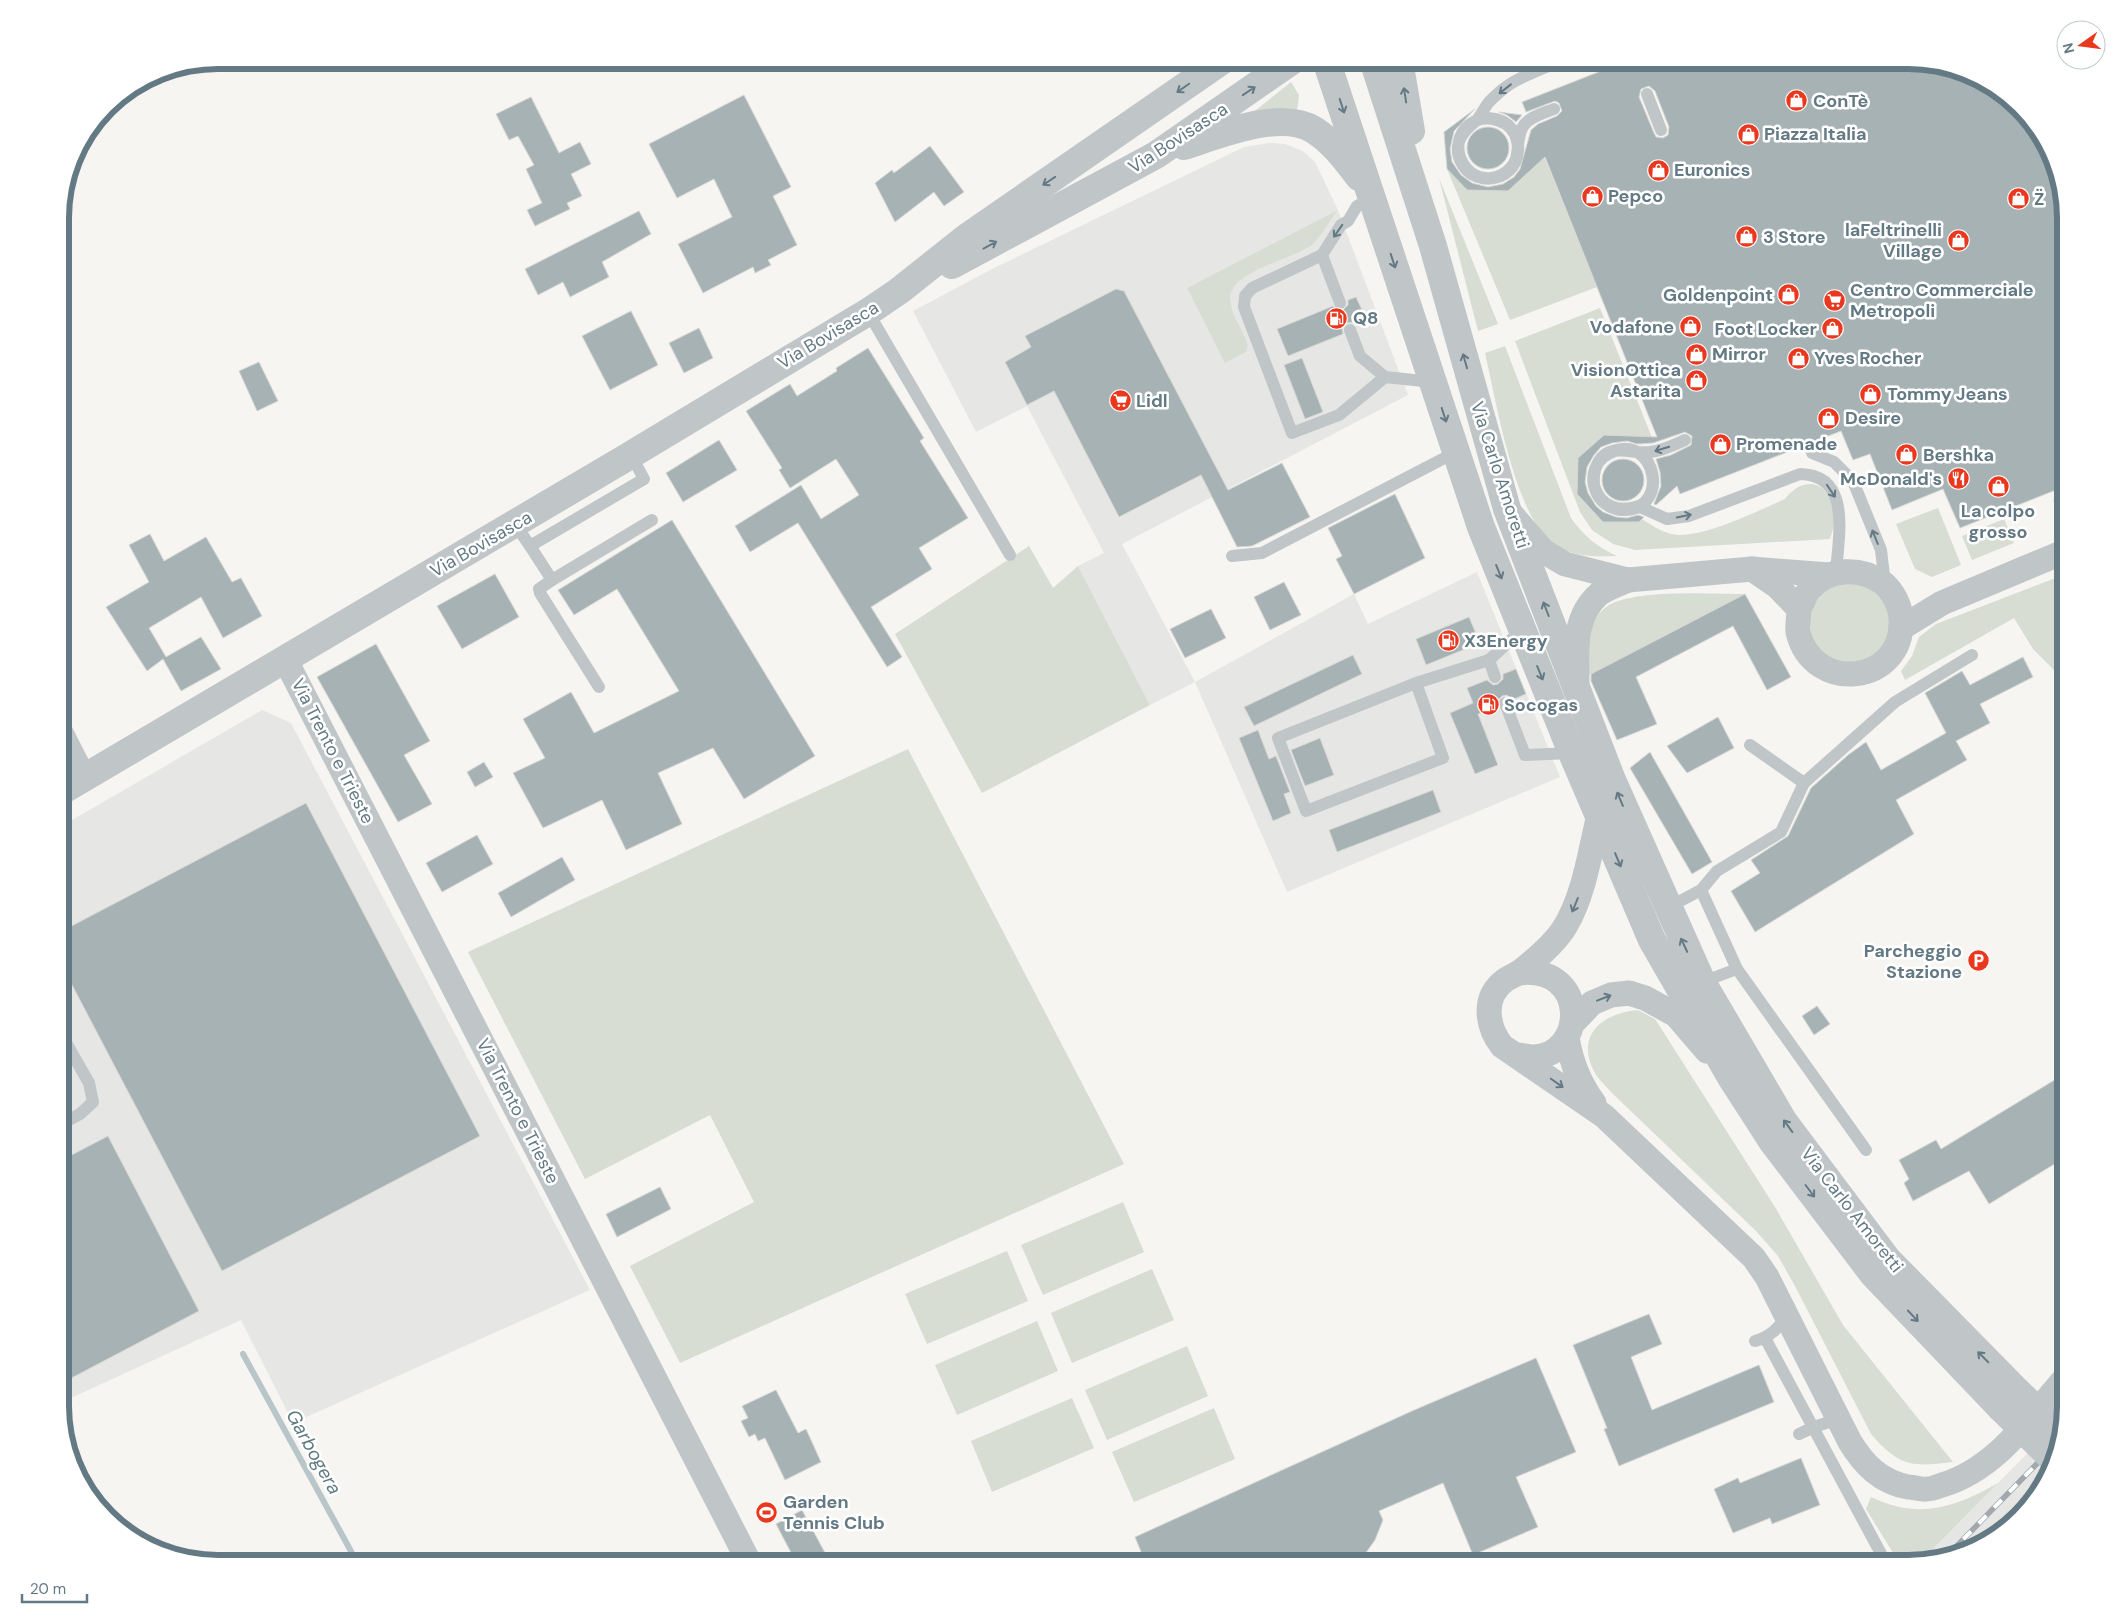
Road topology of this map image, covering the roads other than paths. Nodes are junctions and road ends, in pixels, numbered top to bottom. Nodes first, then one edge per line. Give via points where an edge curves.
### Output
1 (1210, 69) edge
2 (1280, 69) edge
3 (1329, 69) edge
4 (1376, 69) edge
5 (1401, 69) edge
6 (1544, 69) edge
7 (1647, 94) dead end
8 (1554, 109) dead end
9 (1477, 120) junction
10 (1661, 130) dead end
11 (1518, 146) junction
12 (1156, 155) junction
13 (1371, 195) junction
14 (1432, 246) junction
15 (1322, 255) junction
16 (899, 291) junction
17 (1340, 303) dead end
18 (868, 312) junction
19 (1350, 330) dead end
20 (1385, 377) junction
21 (1433, 382) junction
22 (1685, 440) dead end
23 (1632, 451) junction
24 (1456, 452) junction
25 (1812, 453) dead end
26 (632, 455) junction
27 (1507, 509) junction
28 (1629, 509) junction
29 (652, 520) dead end
30 (515, 524) junction
31 (530, 546) junction
32 (1010, 554) dead end
33 (2057, 555) edge
34 (1232, 556) dead end
35 (1752, 569) junction
36 (1832, 574) junction
37 (552, 580) junction
38 (1628, 580) junction
39 (1890, 592) junction
40 (1942, 603) junction
41 (1799, 609) junction
42 (1521, 628) junction
43 (1902, 628) junction
44 (1972, 655) dead end
45 (286, 659) junction
46 (1489, 660) junction
47 (1495, 677) dead end
48 (1416, 684) junction
49 (599, 687) dead end
50 (1577, 687) junction
51 (1505, 703) dead end
52 (1750, 745) dead end
53 (69, 749) edge
54 (1572, 753) junction
55 (84, 778) junction
56 (1804, 783) junction
57 (69, 787) edge
58 (1598, 815) junction
59 (1701, 890) junction
60 (1668, 908) junction
61 (1737, 969) junction
62 (1518, 973) junction
63 (1702, 982) junction
64 (1570, 1031) junction
65 (69, 1048) edge
66 (1517, 1055) junction
67 (1732, 1080) junction
68 (1604, 1116) junction
69 (69, 1120) edge
70 (1866, 1150) dead end
71 (1787, 1316) junction
72 (2057, 1387) edge
73 (2009, 1400) junction
74 (1838, 1419) junction
75 (1814, 1427) junction
76 (2055, 1430) edge
77 (1799, 1434) dead end
78 (2049, 1453) edge
79 (745, 1555) edge
80 (1882, 1555) edge

1 -> 16 street, Via Bovisasca via 967,237
12 -> 2 street, Via Bovisasca
3 -> 13 street, Via Carlo Amoretti
4 - 14 street, Via Carlo Amoretti
14 -> 5 street
6 -> 9 lane via 1507,86 1489,102
7 - 10 lane
8 - 11 lane via 1525,124
9 - 11 lane via 1496,119 1511,129
9 - 11 lane via 1462,132 1458,151 1460,160 1472,174 1500,176 1514,164
12 - 13 street via 1268,123 1298,124 1313,130 1338,150
16 -> 12 street, Via Bovisasca via 971,256
13 -> 15 lane via 1357,206 1348,221 1341,224
13 -> 21 street, Via Carlo Amoretti
27 -> 14 street, Via Carlo Amoretti
15 - 17 lane
15 - 20 lane via 1252,288 1245,296 1244,307 1292,433 1339,415
16 - 18 street, Via Bovisasca
18 - 26 street, Via Bovisasca
18 - 32 lane
19 - 20 lane via 1360,356
20 - 21 lane
21 -> 24 street, Via Carlo Amoretti
22 -> 23 lane via 1657,451
23 - 28 lane via 1644,457 1650,465 1654,484 1651,493
23 - 28 lane via 1618,450 1599,463 1594,476 1598,494 1611,507
24 - 34 lane via 1262,553
24 -> 42 street, Via Carlo Amoretti via 1481,527
39 -> 25 lane via 1881,550 1853,481 1834,462
26 - 30 street, Via Bovisasca
26 - 31 lane via 644,479
27 - 38 street via 1543,550 1566,564
50 -> 27 street, Via Carlo Amoretti
28 -> 36 lane via 1667,519 1689,516 1800,474 1814,474 1831,489 1840,514
29 - 37 lane
30 - 31 lane
30 - 45 street, Via Bovisasca
31 - 37 lane
33 - 40 street
35 - 36 street
35 - 38 street
35 - 41 street via 1778,587
36 - 39 street via 1848,571 1868,574
36 - 41 street via 1810,589
37 - 49 lane via 541,587 540,593
38 - 50 street via 1600,594 1584,613 1576,636
39 - 40 street
39 - 43 street via 1901,614
40 - 43 street
41 - 43 street via 1798,631 1806,651 1820,666 1841,674 1862,674 1881,665 1896,648
42 - 46 lane
42 -> 54 street, Via Carlo Amoretti
44 - 56 lane via 1895,702
45 - 55 street, Via Bovisasca
45 - 79 street, Via Trento e Trieste
46 - 47 lane
46 - 48 lane
48 - 48 lane via 1278,738 1306,811 1443,758
60 -> 50 street, Via Carlo Amoretti via 1612,780
51 - 54 lane via 1525,754
52 - 56 lane
53 - 55 street
54 - 58 street, Via Carlo Amoretti
55 - 57 street, Via Bovisasca
56 - 59 lane via 1781,832 1717,871
58 -> 62 street via 1577,903 1565,927 1537,958
58 -> 67 street, Via Carlo Amoretti via 1652,940
59 - 60 lane
59 - 61 lane
63 -> 60 street, Via Carlo Amoretti
61 - 63 lane
61 - 70 lane
62 - 64 street via 1548,975 1560,983 1573,1010
62 - 66 street via 1500,985 1489,1006 1489,1023 1495,1037 1502,1046
73 -> 63 street, Via Carlo Amoretti via 1887,1259 1784,1122
64 - 66 street, Via Carlo Amoretti via 1559,1046 1547,1054 1533,1057
64 -> 67 street, Via Carlo Amoretti via 1592,1003 1611,995 1628,993 1645,998 1676,1015
64 - 68 street via 1573,1068 1583,1089
65 - 69 lane via 89,1083 93,1102
66 -> 68 street
67 -> 73 street, Via Carlo Amoretti via 1772,1141 1873,1274
68 - 71 street via 1741,1244 1767,1277
71 - 74 street
71 - 75 lane via 1777,1330 1760,1339
72 - 74 street via 1987,1462 1954,1481 1928,1490 1899,1485 1875,1474 1860,1459
73 - 76 street, Via Carlo Amoretti, bridge
73 - 78 street, Via Carlo Amoretti, bridge
74 - 75 lane
75 - 77 lane
75 - 80 lane

